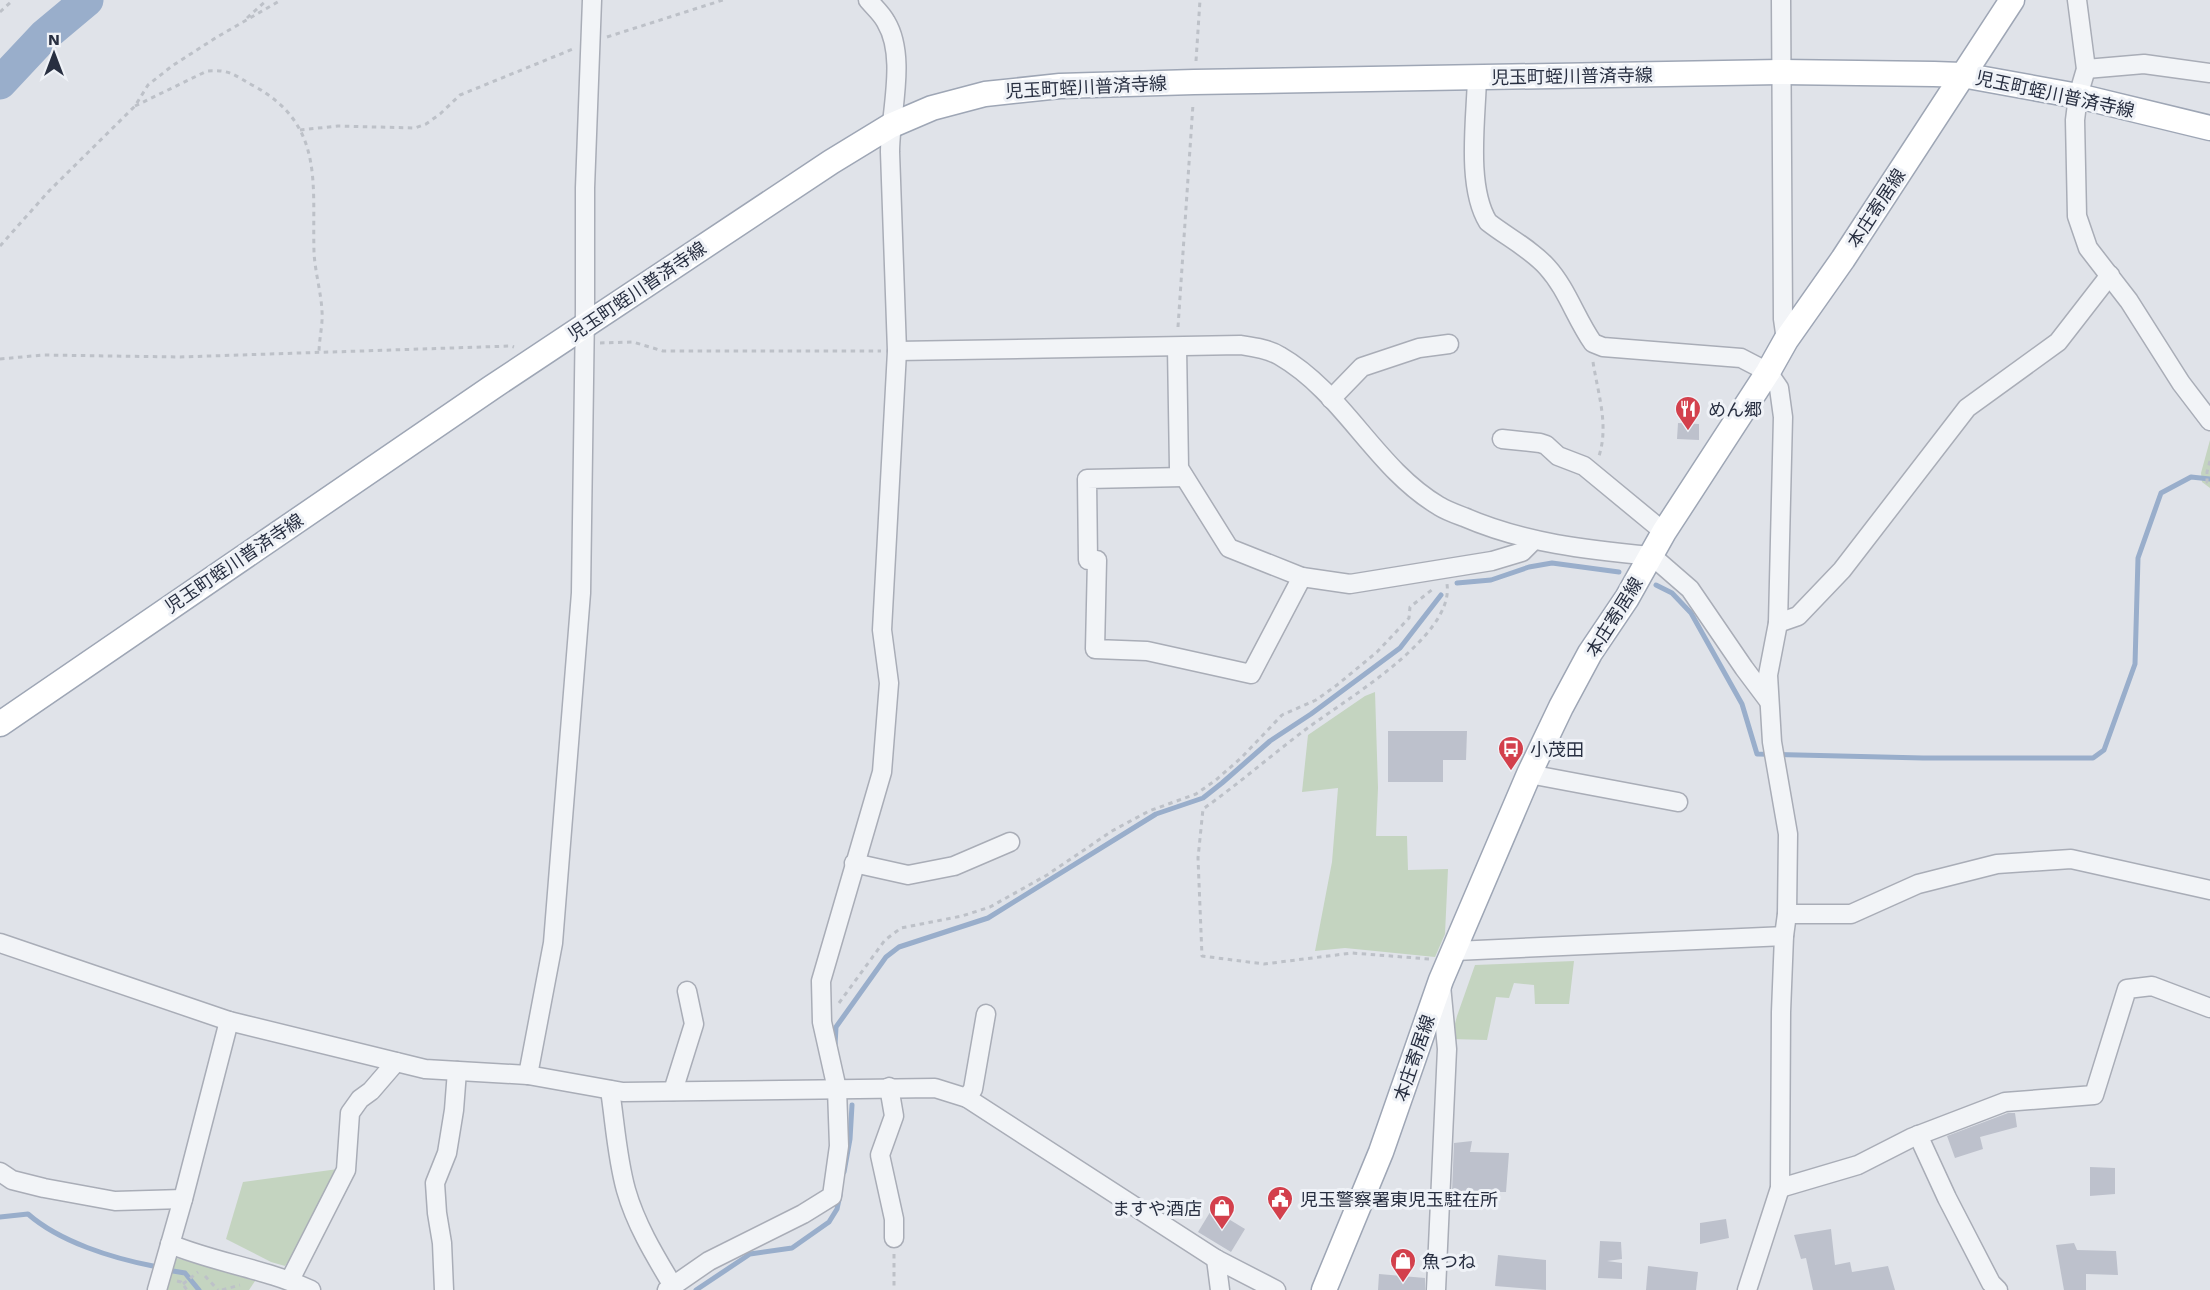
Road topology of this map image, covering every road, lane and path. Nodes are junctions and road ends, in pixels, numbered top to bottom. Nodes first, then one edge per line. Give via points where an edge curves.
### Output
1 (14, 0) edge
2 (267, 0) edge
3 (281, 0) edge
4 (592, 0) edge
5 (723, 0) edge
6 (868, 0) edge
7 (1200, 0) edge
8 (1781, 0) edge
9 (2012, 0) edge
10 (2077, 0) edge
11 (0, 12) edge
12 (241, 23) junction
13 (590, 42) junction
14 (2086, 69) junction
15 (1782, 72) junction
16 (2210, 73) edge
17 (1962, 75) junction
18 (1477, 78) junction
19 (1194, 82) junction
20 (2078, 96) junction
21 (135, 105) junction
22 (890, 126) junction
23 (2210, 128) edge
24 (300, 130) junction
25 (0, 246) edge
26 (2110, 275) junction
27 (585, 335) junction
28 (1786, 340) junction
29 (1593, 343) junction
30 (1449, 344) dead end
31 (1177, 347) junction
32 (897, 351) junction
33 (319, 353) junction
34 (0, 359) edge
35 (532, 361) junction
36 (1768, 372) junction
37 (1331, 399) junction
38 (2210, 421) edge
39 (1502, 440) dead end
40 (2210, 461) edge
41 (1593, 472) junction
42 (1184, 477) junction
43 (2210, 484) edge
44 (1664, 532) junction
45 (1533, 541) junction
46 (1652, 556) junction
47 (1445, 568) junction
48 (1302, 576) junction
49 (1778, 623) junction
50 (1768, 700) junction
51 (0, 724) edge
52 (1528, 774) junction
53 (1678, 802) dead end
54 (1010, 842) dead end
55 (854, 863) junction
56 (2210, 890) edge
57 (1787, 914) junction
58 (1784, 936) junction
59 (0, 944) edge
60 (1449, 964) junction
61 (687, 990) dead end
62 (2210, 1008) edge
63 (986, 1014) dead end
64 (229, 1021) junction
65 (822, 1022) junction
66 (396, 1062) junction
67 (457, 1071) junction
68 (528, 1075) junction
69 (890, 1087) junction
70 (837, 1089) junction
71 (610, 1090) junction
72 (673, 1092) junction
73 (967, 1098) junction
74 (1918, 1136) junction
75 (0, 1172) edge
76 (1780, 1188) junction
77 (183, 1199) junction
78 (894, 1238) joint
79 (170, 1244) junction
80 (1216, 1259) junction
81 (192, 1277) dead end
82 (290, 1280) junction
83 (183, 1284) dead end
84 (248, 1284) dead end
85 (670, 1288) edge
86 (157, 1290) edge
87 (222, 1290) edge
88 (311, 1290) edge
89 (444, 1290) edge
90 (894, 1290) edge
91 (1220, 1290) edge
92 (1276, 1290) edge
93 (1324, 1290) edge
94 (1436, 1290) edge
95 (1747, 1290) edge
96 (1998, 1290) edge

1 - 11 path
2 - 12 path
3 - 12 path
4 - 13 street
5 - 13 path
6 - 22 street via 886,21 895,44
7 - 19 path
8 - 15 street
9 - 17 main road, 本庄寄居線
10 - 14 street
12 - 21 path via 172,66 148,85
13 - 24 path via 467,91 426,124 415,128 338,126
13 - 27 street
14 - 16 street via 2144,64
14 - 20 street
15 - 17 main road, 児玉町蛭川普済寺線
15 - 18 main road, 児玉町蛭川普済寺線
15 - 28 street
17 - 20 main road, 児玉町蛭川普済寺線
17 - 28 main road, 本庄寄居線
18 - 19 main road, 児玉町蛭川普済寺線
18 - 29 street via 1476,174 1484,214 1488,222 1547,267
19 - 22 main road, 児玉町蛭川普済寺線 via 1017,89 932,108
19 - 31 path
20 - 23 main road, 児玉町蛭川普済寺線
20 - 26 street via 2077,216 2088,248
21 - 24 path via 207,71 219,70 231,72 266,93 289,113
21 - 25 path
22 - 27 main road, 児玉町蛭川普済寺線 via 831,162
22 - 32 street
24 - 33 path via 314,178 314,254 323,314
26 - 38 street
26 - 49 street via 2058,342 1967,408 1842,570 1798,616
27 - 32 path via 663,351
27 - 35 main road, 児玉町蛭川普済寺線
27 - 68 street via 581,593 553,943
28 - 36 main road, 本庄寄居線
29 - 36 street via 1741,358
29 - 41 path via 1604,433
30 - 37 street via 1419,348 1362,367
31 - 32 street
31 - 37 street via 1240,345 1279,354
31 - 42 street via 1179,468
32 - 55 street via 882,630 889,683 882,772
33 - 34 path via 44,355
33 - 35 path via 511,346
35 - 51 main road, 児玉町蛭川普済寺線
36 - 44 main road, 本庄寄居線
36 - 49 street via 1779,388 1783,417
37 - 45 street via 1411,486 1440,507
39 - 41 street via 1546,445 1558,456
40 - 43 path
41 - 44 street
42 - 48 street via 1229,548
42 - 48 street via 1087,478 1088,560 1097,560 1095,649 1147,651 1251,674
44 - 46 main road, 本庄寄居線
45 - 46 street
45 - 47 street via 1522,552
46 - 50 street via 1690,589
46 - 52 main road, 本庄寄居線 via 1590,653
47 - 48 street via 1350,584
47 - 60 path via 1447,603 1438,620 1407,656 1203,808 1198,858 1202,956 1264,964 1352,953
47 - 65 path via 1432,589 1410,608 1409,618 1377,652 1323,695 1281,715 1216,780 1196,794 1149,811 1112,831 990,907 901,928 885,940
49 - 50 street via 1768,675
50 - 57 street via 1788,834
52 - 53 street
52 - 60 main road, 本庄寄居線
54 - 55 street via 954,866 908,875
55 - 65 street via 821,981
56 - 57 street via 2071,859 1996,864 1918,884 1851,914
57 - 58 street
58 - 60 street
58 - 76 street
59 - 64 street
60 - 93 main road, 本庄寄居線 via 1381,1152
60 - 94 street
61 - 72 street via 694,1024
62 - 74 street via 2152,986 2127,989 2094,1095 2005,1102
63 - 73 street via 973,1089
64 - 66 street
64 - 77 street
65 - 70 street
66 - 67 street
66 - 82 street via 350,1113 346,1170
67 - 68 street
67 - 89 street via 447,1153 435,1183
68 - 71 street
69 - 70 street
69 - 73 street via 935,1088
69 - 78 street via 894,1116 880,1155
70 - 72 street
70 - 85 street via 839,1146 832,1196 709,1261
71 - 72 street
71 - 85 street via 627,1191
73 - 80 street
74 - 76 street via 1858,1166
74 - 96 street via 1991,1284
75 - 77 street via 12,1180 116,1201
76 - 95 street
77 - 79 street
78 - 90 path
79 - 82 street
79 - 86 street
80 - 91 street
80 - 92 street
81 - 83 path
82 - 88 street
84 - 87 path

